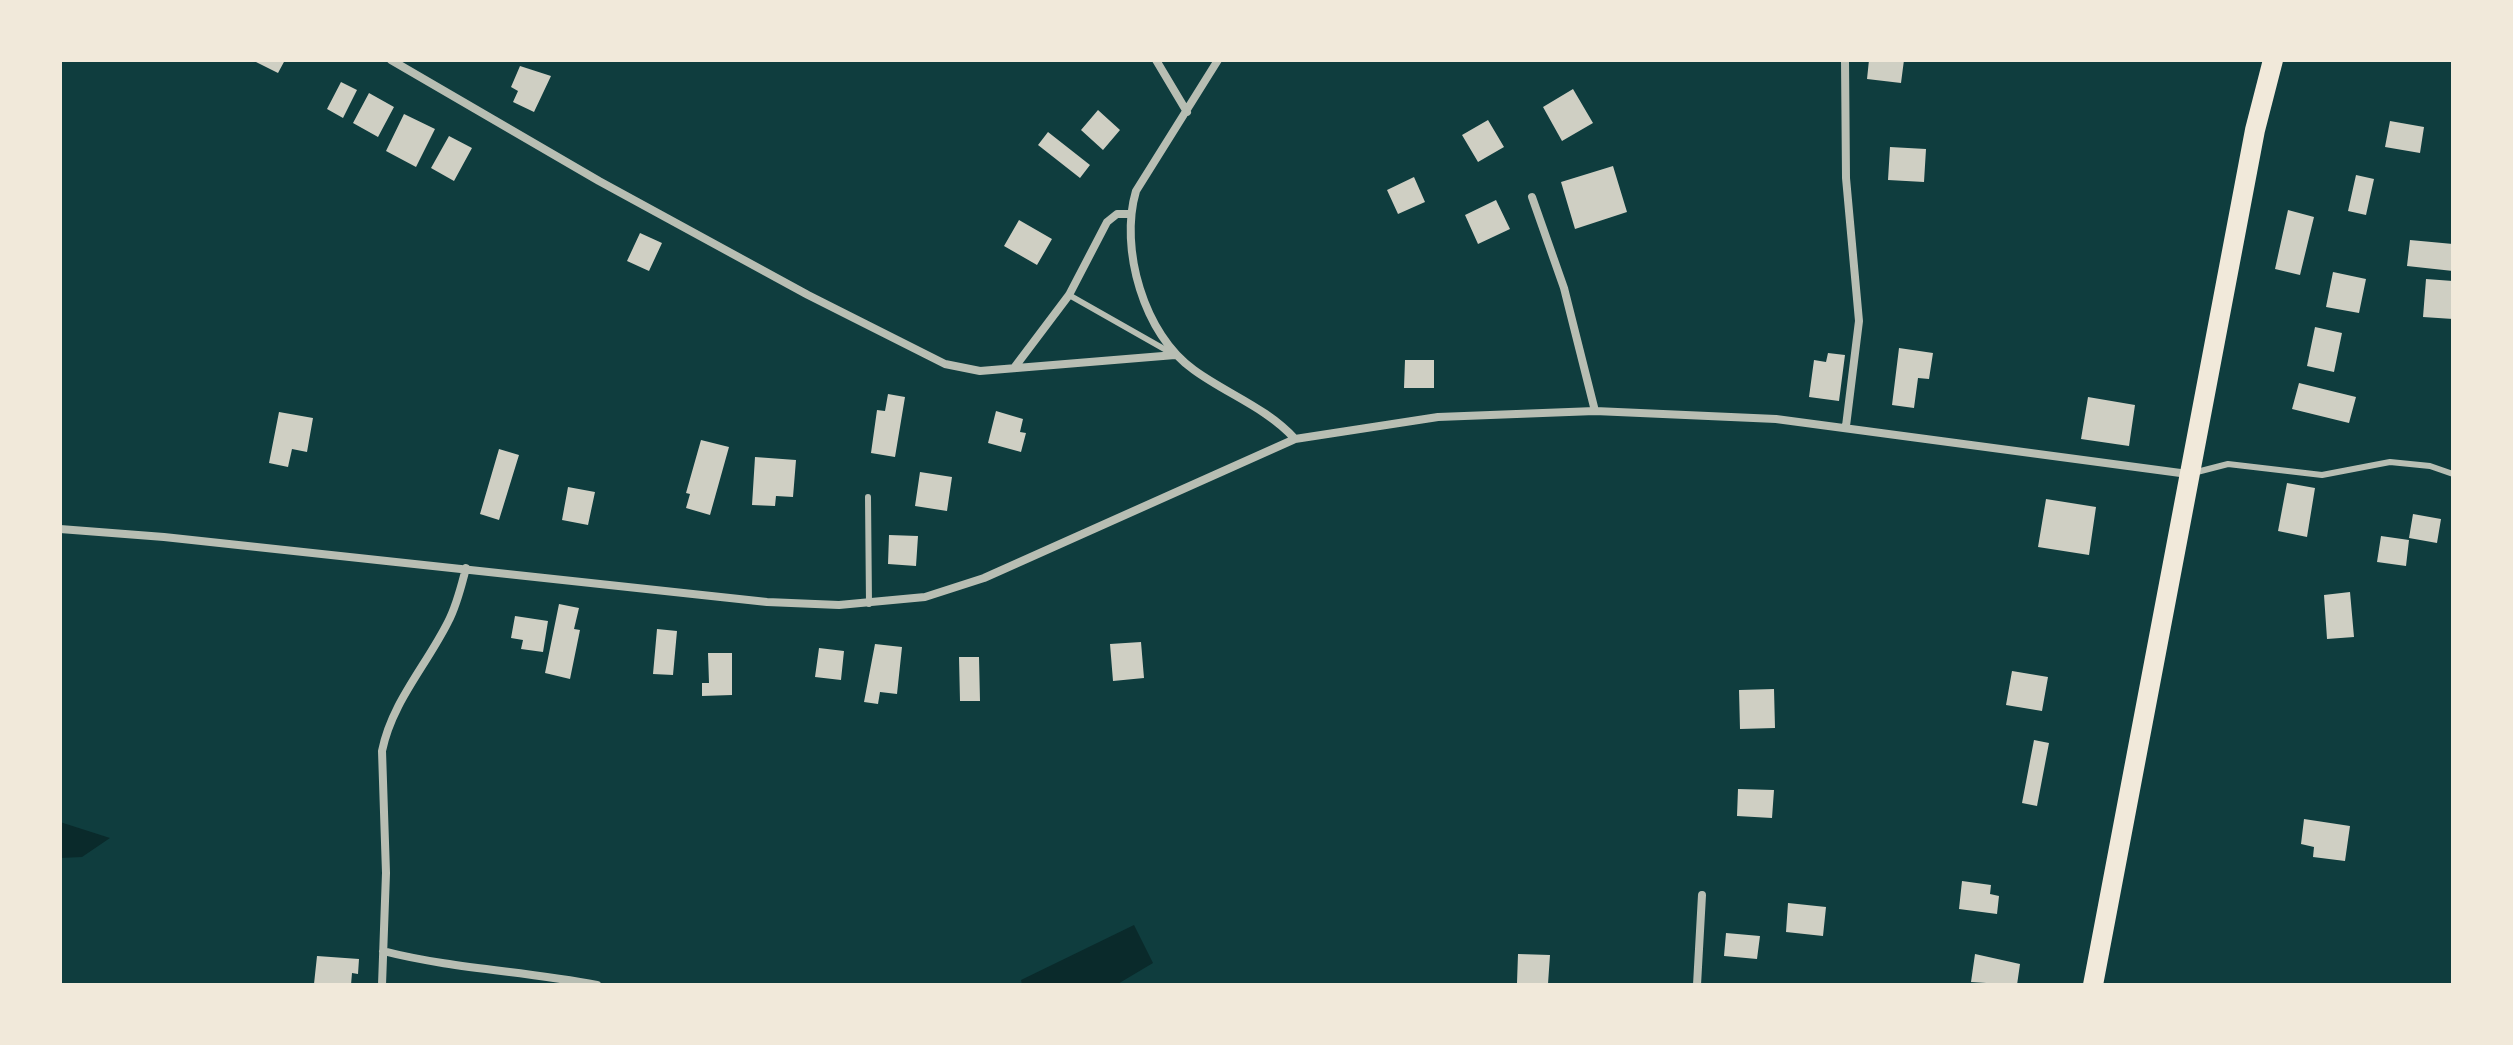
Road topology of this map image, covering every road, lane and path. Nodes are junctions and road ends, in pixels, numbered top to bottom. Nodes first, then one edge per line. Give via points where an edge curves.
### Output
1 (391, 60) edge
2 (1156, 60) edge
3 (1218, 60) edge
4 (1845, 60) edge
5 (2273, 60) edge
6 (1187, 112) junction
7 (1532, 197) dead end
8 (1130, 214) junction
9 (1069, 295) junction
10 (1175, 355) junction
11 (1014, 368) junction
12 (1595, 411) junction
13 (1846, 426) junction
14 (1295, 439) junction
15 (2189, 474) junction
16 (2453, 474) edge
17 (868, 497) dead end
18 (60, 529) edge
19 (466, 568) junction
20 (869, 604) junction
21 (1702, 895) dead end
22 (383, 951) junction
23 (382, 985) edge
24 (597, 985) edge
25 (1697, 985) edge
26 (2093, 985) edge

1 - 11 street via 599,181 922,354 960,369
2 - 6 street
3 - 6 street
4 - 13 street via 1846,178 1859,321
5 - 15 highway
6 - 8 street via 1141,182
7 - 12 street via 1564,288
8 - 9 street via 1117,214 1107,222
8 - 10 street via 1133,254 1145,297
9 - 10 lane
9 - 11 street
10 - 11 street
10 - 14 street via 1269,414
12 - 13 street
12 - 14 street via 1438,417
13 - 15 street
14 - 20 street via 984,578 925,597
15 - 16 lane via 2228,464 2322,475 2390,462
15 - 26 highway
17 - 20 lane
18 - 19 street
19 - 20 street via 767,602
19 - 22 street via 448,623 386,732
21 - 25 street
22 - 23 street
22 - 24 street via 455,968

